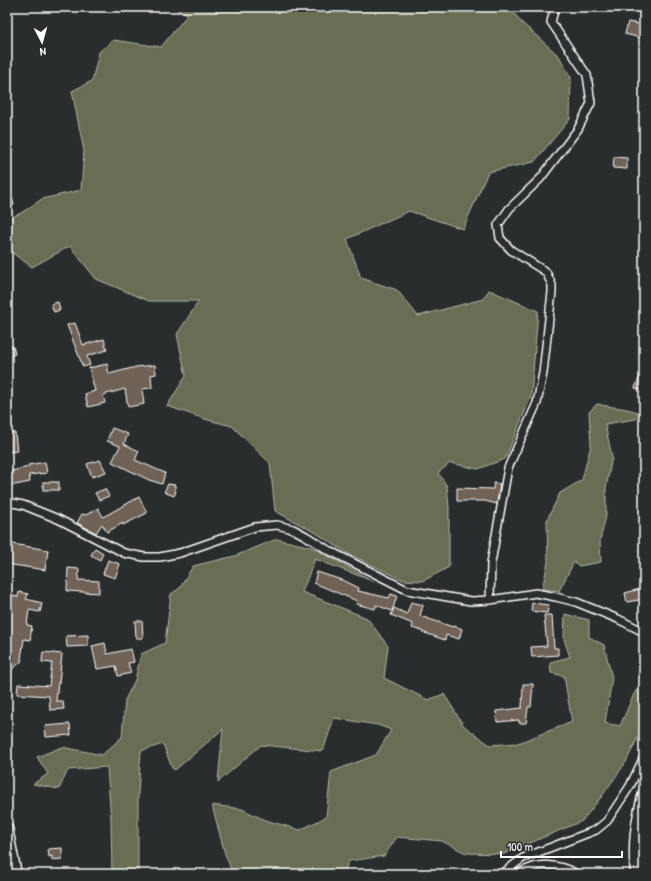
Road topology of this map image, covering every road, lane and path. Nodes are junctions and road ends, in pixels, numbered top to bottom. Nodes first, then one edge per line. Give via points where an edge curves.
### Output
1 (555, 7) edge
2 (638, 7) edge
3 (644, 12) edge
4 (7, 502) edge
5 (490, 600) junction
6 (644, 632) edge
7 (644, 757) edge
8 (644, 793) edge
9 (7, 828) edge
10 (16, 874) edge
11 (502, 874) edge
12 (519, 874) edge
13 (577, 874) edge
14 (636, 874) edge

1 - 5 street via 551,22 586,75 590,104 578,129 540,179 509,209 498,225 500,238 511,250 546,272 552,284 552,292 537,403 508,468 491,563
2 - 3 street
4 - 5 street via 23,505 58,519 124,553 144,557 180,553 256,527 277,525 293,529 328,550 407,590 471,601
5 - 6 street via 536,593 556,597 576,602
7 - 11 street via 630,786 607,821 596,830 522,858
8 - 14 street via 638,815 634,849
9 - 10 street
12 - 13 street via 529,868 549,865

